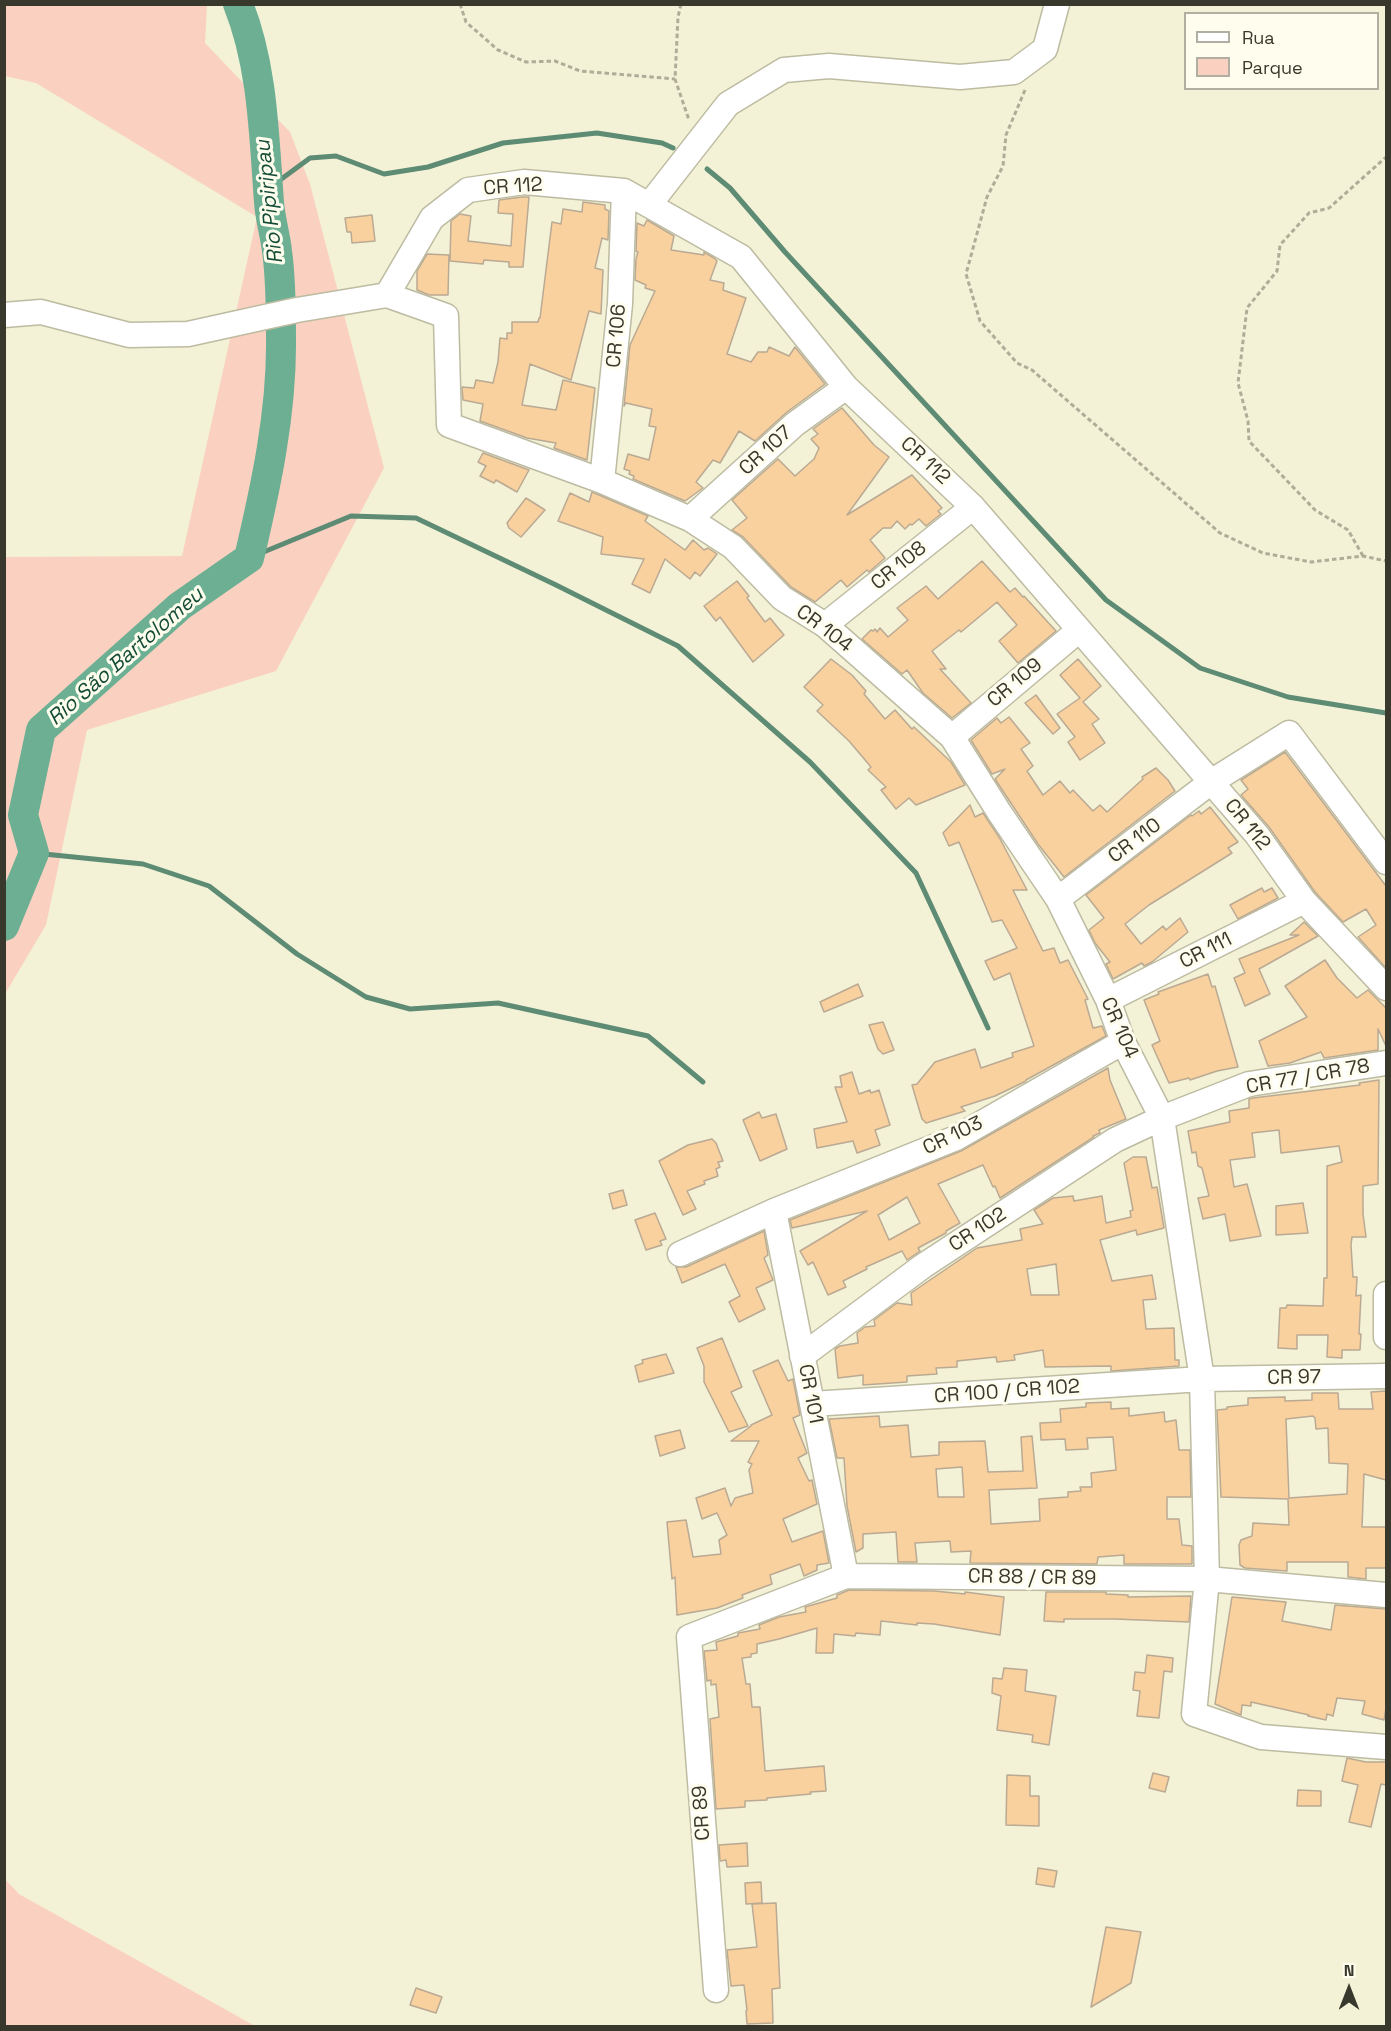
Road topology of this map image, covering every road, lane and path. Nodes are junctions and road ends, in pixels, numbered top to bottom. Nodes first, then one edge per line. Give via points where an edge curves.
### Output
1 (460, 4) edge
2 (681, 4) edge
3 (1057, 4) edge
4 (1027, 62) junction
5 (675, 79) junction
6 (697, 143) junction
7 (1386, 157) edge
8 (624, 191) junction
9 (649, 205) junction
10 (387, 295) junction
11 (4, 315) edge
12 (846, 387) junction
13 (602, 481) junction
14 (973, 507) junction
15 (690, 519) junction
16 (1363, 556) junction
17 (1386, 561) edge
18 (825, 625) junction
19 (1079, 630) junction
20 (952, 737) junction
21 (1211, 782) junction
22 (1386, 862) edge
23 (1058, 899) junction
24 (1304, 901) junction
25 (1386, 988) edge
26 (1108, 1000) junction
27 (1124, 1042) junction
28 (1386, 1063) edge
29 (1162, 1118) junction
30 (774, 1211) junction
31 (680, 1254) dead end
32 (1386, 1294) edge
33 (1386, 1337) edge
34 (802, 1356) junction
35 (1386, 1376) edge
36 (1202, 1379) junction
37 (812, 1404) junction
38 (846, 1576) junction
39 (1207, 1579) junction
40 (1386, 1595) edge
41 (689, 1637) joint
42 (1386, 1747) edge
43 (716, 1990) dead end

1 - 5 path via 466,22 498,50 526,62 555,61 580,71
2 - 5 path
3 - 4 street via 1045,49
4 - 6 street via 1014,72 960,77 829,66 784,69 728,104
4 - 16 path via 1029,80 1006,135 1003,166 987,197 966,274 980,321 1017,363 1032,370 1220,533 1263,554 1311,562
5 - 6 path
6 - 9 street
7 - 16 path via 1329,208 1309,213 1280,245 1277,271 1247,308 1238,383 1249,441 1316,510 1348,530
8 - 9 street, CR 112
8 - 10 street, CR 112 via 524,182 468,190 432,218
8 - 13 street, CR 106 via 620,304
9 - 12 street, CR 112 via 741,257
10 - 11 street via 188,334 129,335 41,312
10 - 13 street, CR 104 via 446,316 449,425
12 - 14 street, CR 112
12 - 15 street, CR 107 via 795,424
13 - 15 street, CR 104
14 - 18 street, CR 108
14 - 19 street, CR 112
15 - 18 street, CR 104 via 733,547 782,598
16 - 17 path
18 - 20 street, CR 104
19 - 20 street, CR 109
19 - 21 street, CR 112
20 - 23 street, CR 104
21 - 22 street, CR 110 via 1289,733
21 - 23 street, CR 110
21 - 24 street, CR 112 via 1257,835
23 - 26 street, CR 104
24 - 25 street, CR 112
24 - 26 street, CR 111
26 - 27 street, CR 104
27 - 29 street, CR 104
27 - 30 street, CR 103 via 956,1138
28 - 29 street, CR 77 / CR 78 via 1249,1084
29 - 34 street, CR 102 via 1115,1140 923,1266
29 - 36 street, CR 104
30 - 31 street, CR 103
30 - 34 street, CR 101
32 - 33 street
34 - 37 street, CR 101
35 - 36 street, CR 97
36 - 37 street, CR 100 / CR 102
36 - 39 street, CR 104
37 - 38 street, CR 101
38 - 39 street, CR 88 / CR 89
38 - 41 street, CR 88 / CR 89
39 - 40 street, CR 88 / CR 89
39 - 42 street, CR 104 via 1194,1714 1262,1737
41 - 43 street, CR 89

